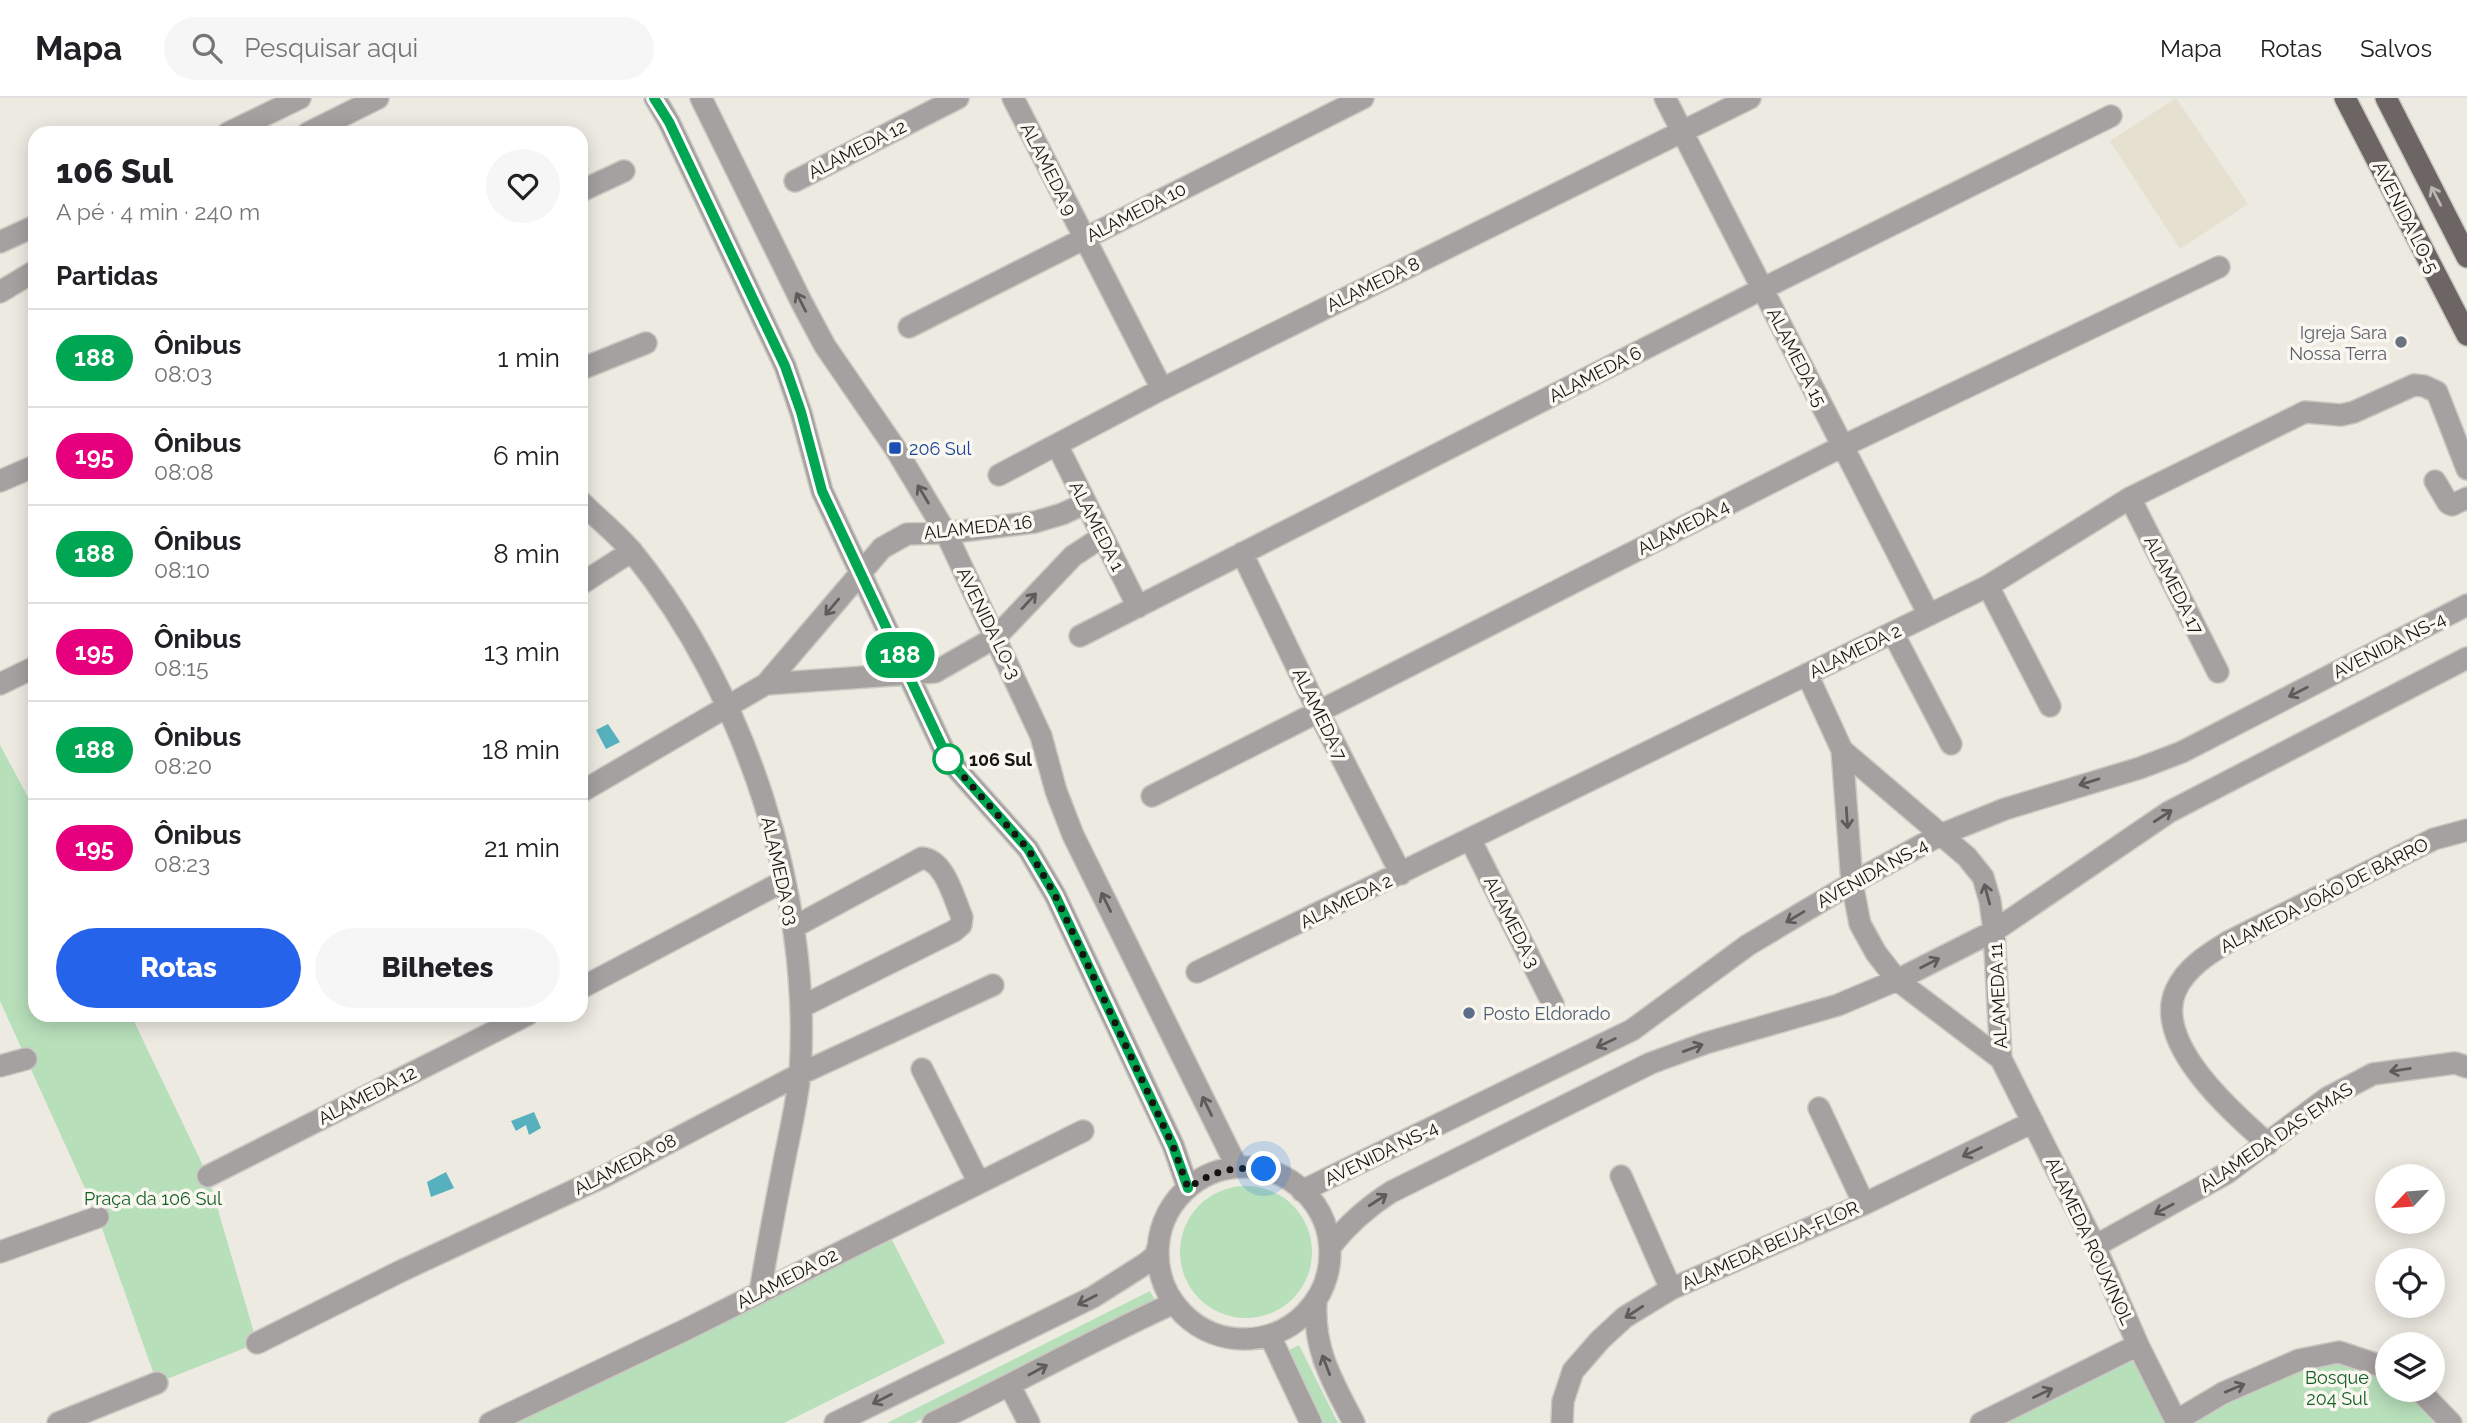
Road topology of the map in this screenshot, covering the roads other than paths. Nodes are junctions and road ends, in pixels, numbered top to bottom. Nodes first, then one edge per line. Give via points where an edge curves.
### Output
1 (300, 98) edge
2 (378, 98) edge
3 (654, 98) edge
4 (701, 98) edge
5 (958, 98) edge
6 (1013, 98) edge
7 (1363, 98) edge
8 (1665, 98) edge
9 (1750, 98) edge
10 (2346, 98) edge
11 (2386, 98) edge
12 (2111, 116) dead end
13 (242, 126) edge
14 (323, 126) edge
15 (1681, 131) junction
16 (624, 171) dead end
17 (795, 181) dead end
18 (588, 188) edge
19 (28, 229) edge
20 (1084, 239) junction
21 (0, 242) edge
22 (2467, 257) edge
23 (2219, 267) dead end
24 (28, 275) edge
25 (1762, 289) junction
26 (0, 292) edge
27 (909, 327) dead end
28 (2467, 335) edge
29 (646, 343) dead end
30 (588, 366) edge
31 (1162, 388) junction
32 (1057, 445) junction
33 (1843, 446) junction
34 (28, 469) edge
35 (2467, 469) edge
36 (999, 475) dead end
37 (0, 481) edge
38 (2435, 481) dead end
39 (2130, 498) junction
40 (2467, 498) edge
41 (1086, 503) junction
42 (588, 509) edge
43 (946, 533) junction
44 (1102, 537) junction
45 (632, 551) junction
46 (1242, 553) junction
47 (860, 573) junction
48 (588, 579) edge
49 (1988, 586) junction
50 (2467, 605) edge
51 (1138, 607) junction
52 (1930, 615) junction
53 (1893, 633) junction
54 (1080, 636) dead end
55 (996, 637) junction
56 (2467, 658) edge
57 (28, 670) edge
58 (2218, 672) dead end
59 (1807, 674) junction
60 (909, 675) junction
61 (0, 684) edge
62 (766, 684) junction
63 (727, 706) junction
64 (2050, 706) dead end
65 (1319, 713) junction
66 (1951, 744) dead end
67 (1842, 750) junction
68 (588, 788) edge
69 (1152, 796) dead end
70 (2467, 830) edge
71 (1940, 835) junction
72 (1471, 839) junction
73 (1401, 874) junction
74 (784, 881) junction
75 (1852, 883) junction
76 (794, 927) junction
77 (1994, 931) junction
78 (1197, 972) dead end
79 (1897, 980) junction
80 (588, 984) edge
81 (993, 985) dead end
82 (1553, 1004) dead end
83 (801, 1007) junction
84 (513, 1022) edge
85 (26, 1059) dead end
86 (2001, 1059) junction
87 (0, 1066) edge
88 (2467, 1067) edge
89 (922, 1069) dead end
90 (800, 1074) junction
91 (1819, 1108) dead end
92 (2034, 1122) junction
93 (1083, 1131) dead end
94 (2268, 1144) junction
95 (1237, 1167) junction
96 (208, 1176) dead end
97 (1621, 1176) dead end
98 (979, 1182) junction
99 (1188, 1188) junction
100 (1302, 1191) junction
101 (1864, 1204) junction
102 (97, 1217) dead end
103 (2095, 1246) junction
104 (1158, 1247) junction
105 (1330, 1247) junction
106 (0, 1252) edge
107 (1671, 1289) junction
108 (760, 1292) junction
109 (1316, 1302) junction
110 (1174, 1303) junction
111 (1270, 1336) junction
112 (257, 1343) dead end
113 (2138, 1345) junction
114 (2375, 1364) edge
115 (157, 1383) dead end
116 (1010, 1386) junction
117 (2431, 1402) edge
118 (2176, 1422) edge
119 (58, 1423) edge
120 (490, 1423) edge
121 (835, 1423) edge
122 (933, 1423) edge
123 (1029, 1423) edge
124 (1311, 1423) edge
125 (1354, 1423) edge
126 (1562, 1423) edge
127 (1982, 1423) edge
128 (2451, 1423) edge

1 - 13 street
2 - 14 street
3 - 47 street via 785,366 822,491
43 -> 4 street, AVENIDA LO-3 via 825,346
5 - 17 street, ALAMEDA 12
6 - 20 street, ALAMEDA 9
7 - 20 street, ALAMEDA 10
8 - 15 street, ALAMEDA 15
9 - 15 street, ALAMEDA 8
10 - 28 main road, AVENIDA LO-5
22 -> 11 main road, AVENIDA LO-5
12 - 25 street, ALAMEDA 6
15 - 25 street, ALAMEDA 15
15 - 31 street, ALAMEDA 8
16 - 18 street
19 - 21 street
20 - 27 street, ALAMEDA 10
20 - 31 street, ALAMEDA 9
23 - 33 street, ALAMEDA 4
24 - 26 street
25 - 33 street, ALAMEDA 15
25 - 46 street, ALAMEDA 6
29 - 30 street
31 - 32 street, ALAMEDA 8
32 - 36 street, ALAMEDA 8
32 - 41 street, ALAMEDA 1
33 - 52 street, ALAMEDA 15
33 - 65 street, ALAMEDA 4
34 - 37 street
35 - 39 street, ALAMEDA 2 via 2437,392 2414,385 2354,412 2305,412
38 - 40 street via 2448,503
39 - 49 street, ALAMEDA 2
39 - 58 street, ALAMEDA 17
41 - 43 street, ALAMEDA 16 via 1035,522
41 - 44 street, ALAMEDA 1
42 - 45 street, ALAMEDA 03
43 - 47 street, ALAMEDA 16 via 907,534 882,548
43 - 55 street, AVENIDA LO-3
44 - 51 street, ALAMEDA 1
55 -> 44 street, ALAMEDA 16 via 1073,556
45 - 48 street
45 - 63 street, ALAMEDA 03 via 666,595
46 - 51 street, ALAMEDA 6
46 - 65 street, ALAMEDA 7
47 - 60 street
47 -> 62 street, ALAMEDA 16
49 - 52 street, ALAMEDA 2
49 - 64 street
50 -> 71 street, AVENIDA NS-4 via 2182,752 2005,809
51 - 54 street, ALAMEDA 6
52 - 53 street, ALAMEDA 2
53 - 59 street, ALAMEDA 2
53 - 66 street
55 - 60 street, ALAMEDA 16 via 935,672
95 -> 55 street, AVENIDA LO-3 via 1073,835 1041,736
77 -> 56 street via 2169,812
57 - 61 street
59 - 67 street, ALAMEDA 11
59 - 72 street, ALAMEDA 2
60 - 62 street, ALAMEDA 16
60 - 99 street via 948,759 1028,849 1055,895 1173,1146
62 - 63 street, ALAMEDA 16
63 - 68 street, ALAMEDA 16
63 - 74 street, ALAMEDA 03 via 758,784
65 - 69 street, ALAMEDA 4
65 - 73 street, ALAMEDA 7
67 - 71 street, ALAMEDA 11
67 -> 75 street, ALAMEDA 11
70 - 94 street, ALAMEDA JOÃO DE BARRO via 2434,839 2228,942 2203,958 2176,990 2171,1013 2180,1042 2228,1108
71 - 75 street, AVENIDA NS-4
77 -> 71 street, ALAMEDA 11 via 1983,877
72 - 73 street, ALAMEDA 2
72 - 82 street, ALAMEDA 3
73 - 78 street, ALAMEDA 2
74 - 76 street, ALAMEDA 03
74 - 80 street
75 - 79 street, ALAMEDA 11 via 1860,924
75 -> 100 street, AVENIDA NS-4 via 1748,945 1632,1030
76 - 83 street, ALAMEDA 03
76 - 83 street via 922,858 938,865 962,917 954,931
79 -> 77 street
77 - 86 street, ALAMEDA 11
79 - 86 street, ALAMEDA 11
105 -> 79 street via 1347,1225 1391,1192 1651,1063 1838,1005
81 - 90 street, ALAMEDA 08
83 - 90 street, ALAMEDA 03
84 - 96 street, ALAMEDA 12
85 - 87 street
86 - 92 street, ALAMEDA ROUXINOL
88 -> 94 street, ALAMEDA DAS EMAS via 2455,1063 2373,1074 2327,1098
89 - 98 street
90 - 108 street, ALAMEDA 03
90 - 112 street, ALAMEDA 08 via 605,1176 401,1270
91 - 101 street
92 -> 101 street, ALAMEDA BEIJA-FLOR
92 - 103 street, ALAMEDA ROUXINOL
93 - 98 street, ALAMEDA 02
94 -> 103 street, ALAMEDA DAS EMAS via 2197,1191
95 - 99 street via 1210,1174
95 - 100 street via 1264,1169
97 - 107 street
98 - 108 street, ALAMEDA 02
99 - 104 street via 1176,1200
100 - 105 street via 1324,1221
101 - 107 street, ALAMEDA BEIJA-FLOR
102 - 106 street
103 - 113 street, ALAMEDA ROUXINOL
104 - 110 street via 1161,1276
104 -> 121 street via 1145,1264 1093,1297
105 - 109 street via 1328,1276
107 -> 126 street, ALAMEDA BEIJA-FLOR via 1625,1317 1573,1371 1563,1401
108 - 120 street, ALAMEDA 02
109 - 111 street via 1297,1322
125 -> 109 street via 1321,1352 1314,1327
110 - 111 street via 1194,1323 1218,1336 1245,1340
116 -> 110 street
111 - 124 street
113 - 118 street, ALAMEDA ROUXINOL
127 -> 113 street
118 -> 114 street via 2223,1393 2299,1360 2339,1352
115 - 119 street
116 - 122 street
116 - 123 street
117 - 128 street

